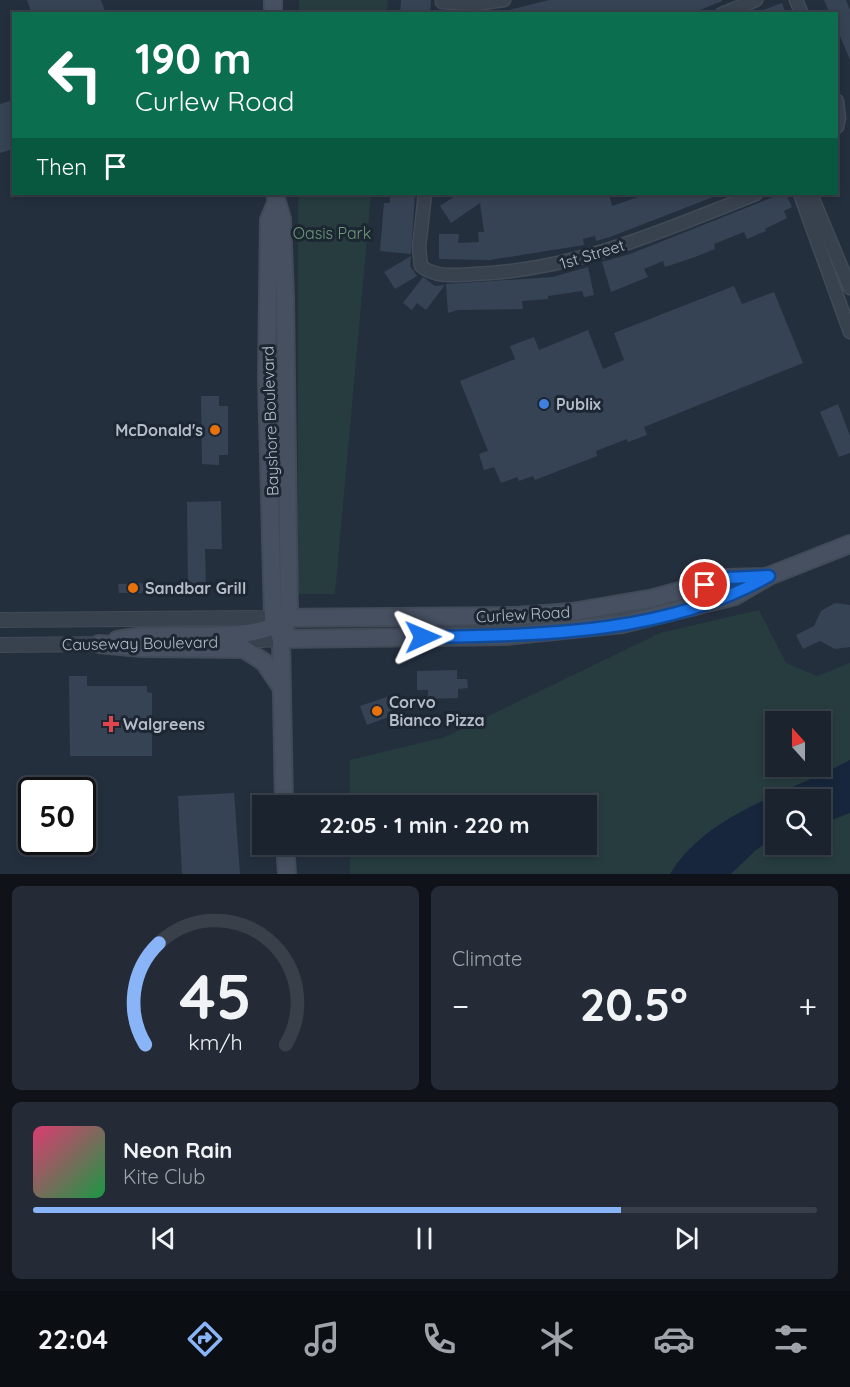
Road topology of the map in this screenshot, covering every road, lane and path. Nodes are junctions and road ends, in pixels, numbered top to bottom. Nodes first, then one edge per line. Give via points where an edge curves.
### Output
1 (504, 0) edge
2 (756, 0) edge
3 (442, 5) edge
4 (727, 12) edge
5 (425, 195) edge
6 (753, 195) edge
7 (800, 195) edge
8 (811, 195) edge
9 (276, 198) edge
10 (850, 288) edge
11 (850, 332) edge
12 (850, 544) edge
13 (769, 576) junction
14 (0, 620) edge
15 (280, 625) junction
16 (99, 644) junction
17 (0, 645) edge
18 (281, 688) junction
19 (284, 795) edge
20 (286, 855) edge
21 (287, 874) edge

1 - 3 street
2 - 4 street
5 - 6 street, 1st Street via 419,247 422,266 431,274 454,275 542,268 594,255
7 - 11 street
8 - 10 street
9 - 15 main road, Bayshore Boulevard via 282,219 285,298
12 - 13 main road, Curlew Road
13 - 15 main road, Curlew Road via 728,578 654,598 572,612
13 - 15 main road, Curlew Road via 735,596 591,628 506,636
14 - 15 street, Causeway Boulevard
15 - 16 main road via 243,634 141,635
15 - 18 main road, Bayshore Boulevard
16 - 17 street, Causeway Boulevard
16 - 18 main road via 244,649 264,662
18 - 19 main road, Bayshore Boulevard
20 - 21 main road

